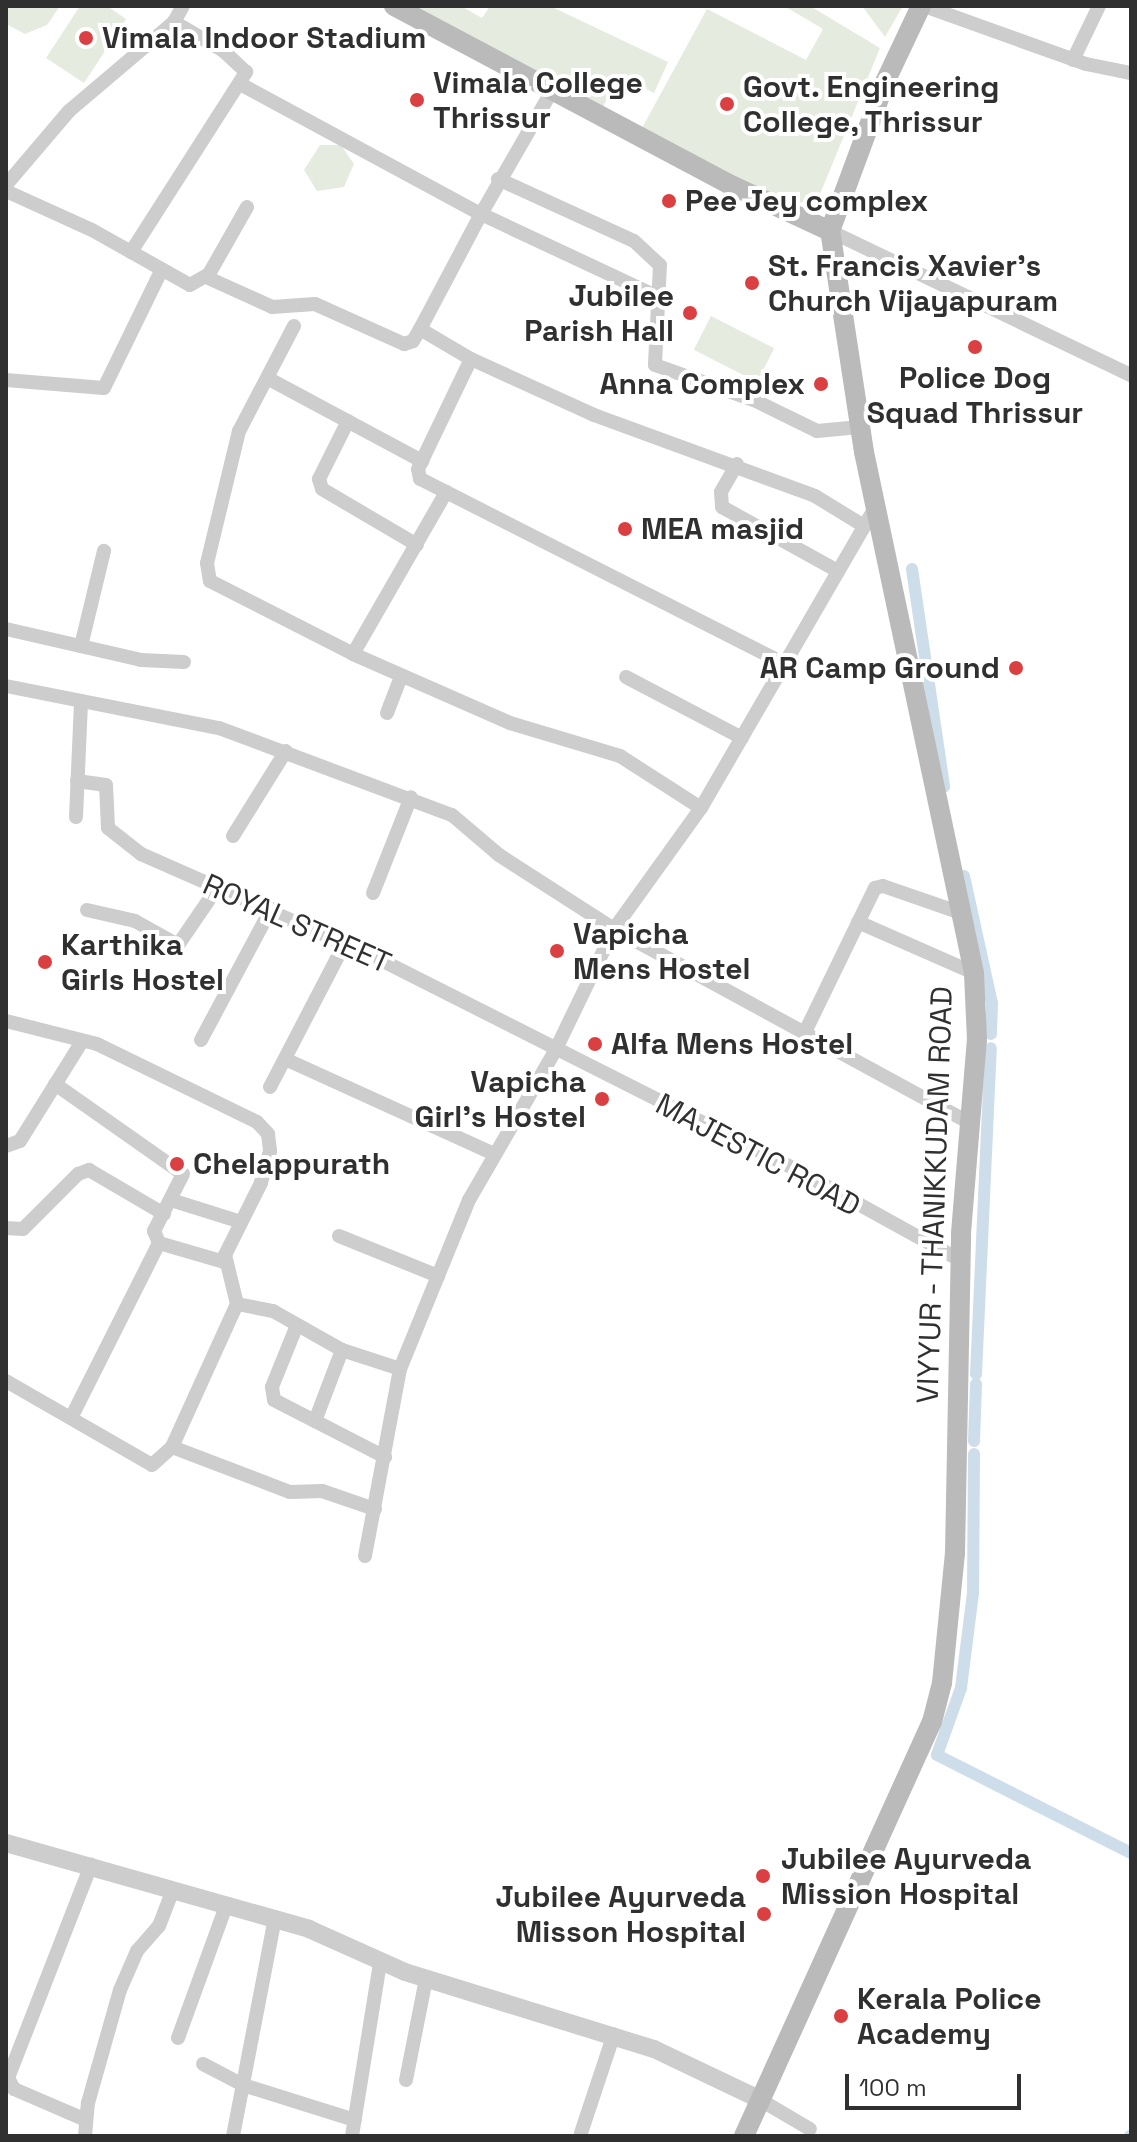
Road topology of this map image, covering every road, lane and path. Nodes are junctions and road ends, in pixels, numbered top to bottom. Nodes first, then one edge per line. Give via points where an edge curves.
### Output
1 (183, 6) edge
2 (394, 6) edge
3 (922, 6) edge
4 (1099, 6) edge
5 (174, 22) junction
6 (1073, 60) junction
7 (1131, 73) edge
8 (242, 85) junction
9 (553, 89) junction
10 (498, 179) junction
11 (9, 194) edge
12 (247, 207) dead end
13 (481, 214) junction
14 (830, 231) junction
15 (131, 252) junction
16 (162, 269) junction
17 (206, 277) junction
18 (660, 298) junction
19 (294, 326) dead end
20 (420, 329) junction
21 (471, 359) junction
22 (1131, 375) edge
23 (269, 379) junction
24 (6, 380) edge
25 (348, 421) junction
26 (860, 427) junction
27 (422, 461) junction
28 (737, 464) junction
29 (446, 492) junction
30 (876, 506) junction
31 (864, 526) junction
32 (417, 545) junction
33 (104, 551) dead end
34 (836, 570) junction
35 (6, 629) edge
36 (81, 646) junction
37 (353, 654) junction
38 (184, 662) dead end
39 (783, 663) junction
40 (401, 676) junction
41 (626, 677) dead end
42 (6, 686) edge
43 (81, 701) junction
44 (387, 713) dead end
45 (742, 738) junction
46 (286, 751) junction
47 (77, 781) junction
48 (411, 797) junction
49 (701, 808) junction
50 (76, 817) dead end
51 (233, 836) dead end
52 (217, 888) junction
53 (373, 893) dead end
54 (271, 909) junction
55 (87, 910) dead end
56 (961, 913) junction
57 (858, 922) junction
58 (614, 929) junction
59 (345, 943) junction
60 (974, 973) junction
61 (6, 1021) edge
62 (806, 1030) junction
63 (201, 1040) dead end
64 (81, 1043) junction
65 (555, 1051) junction
66 (285, 1059) junction
67 (55, 1084) junction
68 (270, 1087) dead end
69 (968, 1122) junction
70 (6, 1146) edge
71 (494, 1154) junction
72 (167, 1207) junction
73 (241, 1222) junction
74 (6, 1228) edge
75 (339, 1236) dead end
76 (159, 1243) junction
77 (960, 1260) junction
78 (224, 1262) junction
79 (438, 1276) junction
80 (237, 1304) junction
81 (297, 1325) junction
82 (342, 1350) junction
83 (400, 1369) junction
84 (6, 1381) edge
85 (72, 1416) junction
86 (315, 1421) junction
87 (172, 1447) junction
88 (385, 1457) junction
89 (375, 1509) junction
90 (365, 1556) dead end
91 (6, 1843) edge
92 (91, 1865) junction
93 (173, 1889) junction
94 (226, 1906) junction
95 (274, 1923) junction
96 (380, 1963) junction
97 (426, 1979) junction
98 (614, 2034) junction
99 (178, 2038) dead end
100 (12, 2046) edge
101 (203, 2064) dead end
102 (406, 2080) dead end
103 (243, 2085) junction
104 (759, 2099) junction
105 (86, 2120) junction
106 (355, 2120) junction
107 (810, 2129) dead end
108 (581, 2133) dead end
109 (85, 2136) edge
110 (233, 2136) edge
111 (352, 2136) edge
112 (744, 2136) edge

1 - 5 street
2 - 9 main road
3 - 6 street
3 - 14 main road, VIYYUR - THANIKKUDAM ROAD via 886,80
4 - 6 street
5 - 8 street via 244,67
5 - 11 street via 69,111
6 - 7 street
8 - 13 street
8 - 15 street
9 - 10 street
9 - 14 main road
10 - 13 street
10 - 18 street via 640,245 662,270
11 - 15 street
12 - 17 street
13 - 18 street
13 - 20 street
14 - 22 street
14 - 26 main road, VIYYUR - THANIKKUDAM ROAD
15 - 16 street
16 - 17 street via 190,285
16 - 24 street via 104,388
17 - 20 street via 272,307 315,304 404,344
18 - 26 street via 655,365 754,400 817,431
19 - 23 street
20 - 21 street
21 - 27 street
21 - 28 street via 594,415
23 - 25 street
23 - 37 street via 260,383 239,431 207,563 210,581
25 - 27 street
25 - 32 street via 319,479 322,489
26 - 30 main road, VIYYUR - THANIKKUDAM ROAD
27 - 29 street via 420,479
28 - 31 street via 815,496
28 - 34 street via 721,492 722,507
29 - 32 street
29 - 39 street
30 - 31 street
30 - 56 main road, VIYYUR - THANIKKUDAM ROAD
31 - 34 street
32 - 37 street
33 - 36 street
34 - 39 street
35 - 36 street
36 - 38 street via 141,660
37 - 40 street
39 - 45 street
40 - 44 street
40 - 49 street via 510,723 620,756
41 - 45 street
42 - 43 street
43 - 46 street via 219,728
43 - 47 street
45 - 49 street
46 - 48 street
46 - 51 street
47 - 50 street
47 - 52 street, ROYAL STREET via 106,785 113,837
48 - 53 street
48 - 58 street via 452,815 499,855
49 - 58 street
52 - 54 street, ROYAL STREET
52 - 55 street via 178,945 135,921
54 - 59 street, ROYAL STREET
54 - 63 street
56 - 57 street via 879,886
56 - 60 main road, VIYYUR - THANIKKUDAM ROAD
57 - 60 street
57 - 62 street
58 - 62 street
58 - 65 street
59 - 65 street, ROYAL STREET
59 - 66 street
60 - 69 main road, VIYYUR - THANIKKUDAM ROAD via 977,1051
61 - 64 street
62 - 69 street
64 - 67 street
64 - 73 street via 97,1044 257,1122 268,1134 270,1151 261,1183
65 - 71 street
65 - 77 street, MAJESTIC ROAD via 806,1175
66 - 68 street
66 - 71 street
67 - 70 street via 20,1141
67 - 72 street via 111,1128 180,1171 182,1181
69 - 77 main road, VIYYUR - THANIKKUDAM ROAD
71 - 79 street
72 - 73 street
72 - 74 street via 89,1170 78,1174 23,1229
72 - 76 street via 154,1231
73 - 78 street
75 - 79 street
76 - 78 street
76 - 85 street
77 - 104 main road, VIYYUR - THANIKKUDAM ROAD via 955,1553 942,1683 932,1722 794,2033
78 - 80 street
79 - 83 street
80 - 81 street via 273,1311
80 - 87 street
81 - 82 street
81 - 86 street via 271,1395
82 - 83 street
82 - 86 street
83 - 88 street
84 - 85 street
85 - 87 street via 144,1464 159,1462
86 - 88 street
87 - 89 street via 290,1492 322,1491
88 - 89 street
89 - 90 street
91 - 92 street
92 - 93 street
92 - 100 street
93 - 94 street
93 - 105 street via 159,1926 137,1951 120,1990
94 - 95 street
94 - 99 street
95 - 96 street via 309,1929
95 - 103 street
96 - 97 street
96 - 106 street
97 - 98 street
97 - 102 street
98 - 104 street
98 - 108 street
100 - 105 street via 8,2078 14,2089
101 - 103 street
103 - 106 street
103 - 110 street
104 - 107 street
104 - 112 main road, VIYYUR - THANIKKUDAM ROAD
105 - 109 street
106 - 111 street

